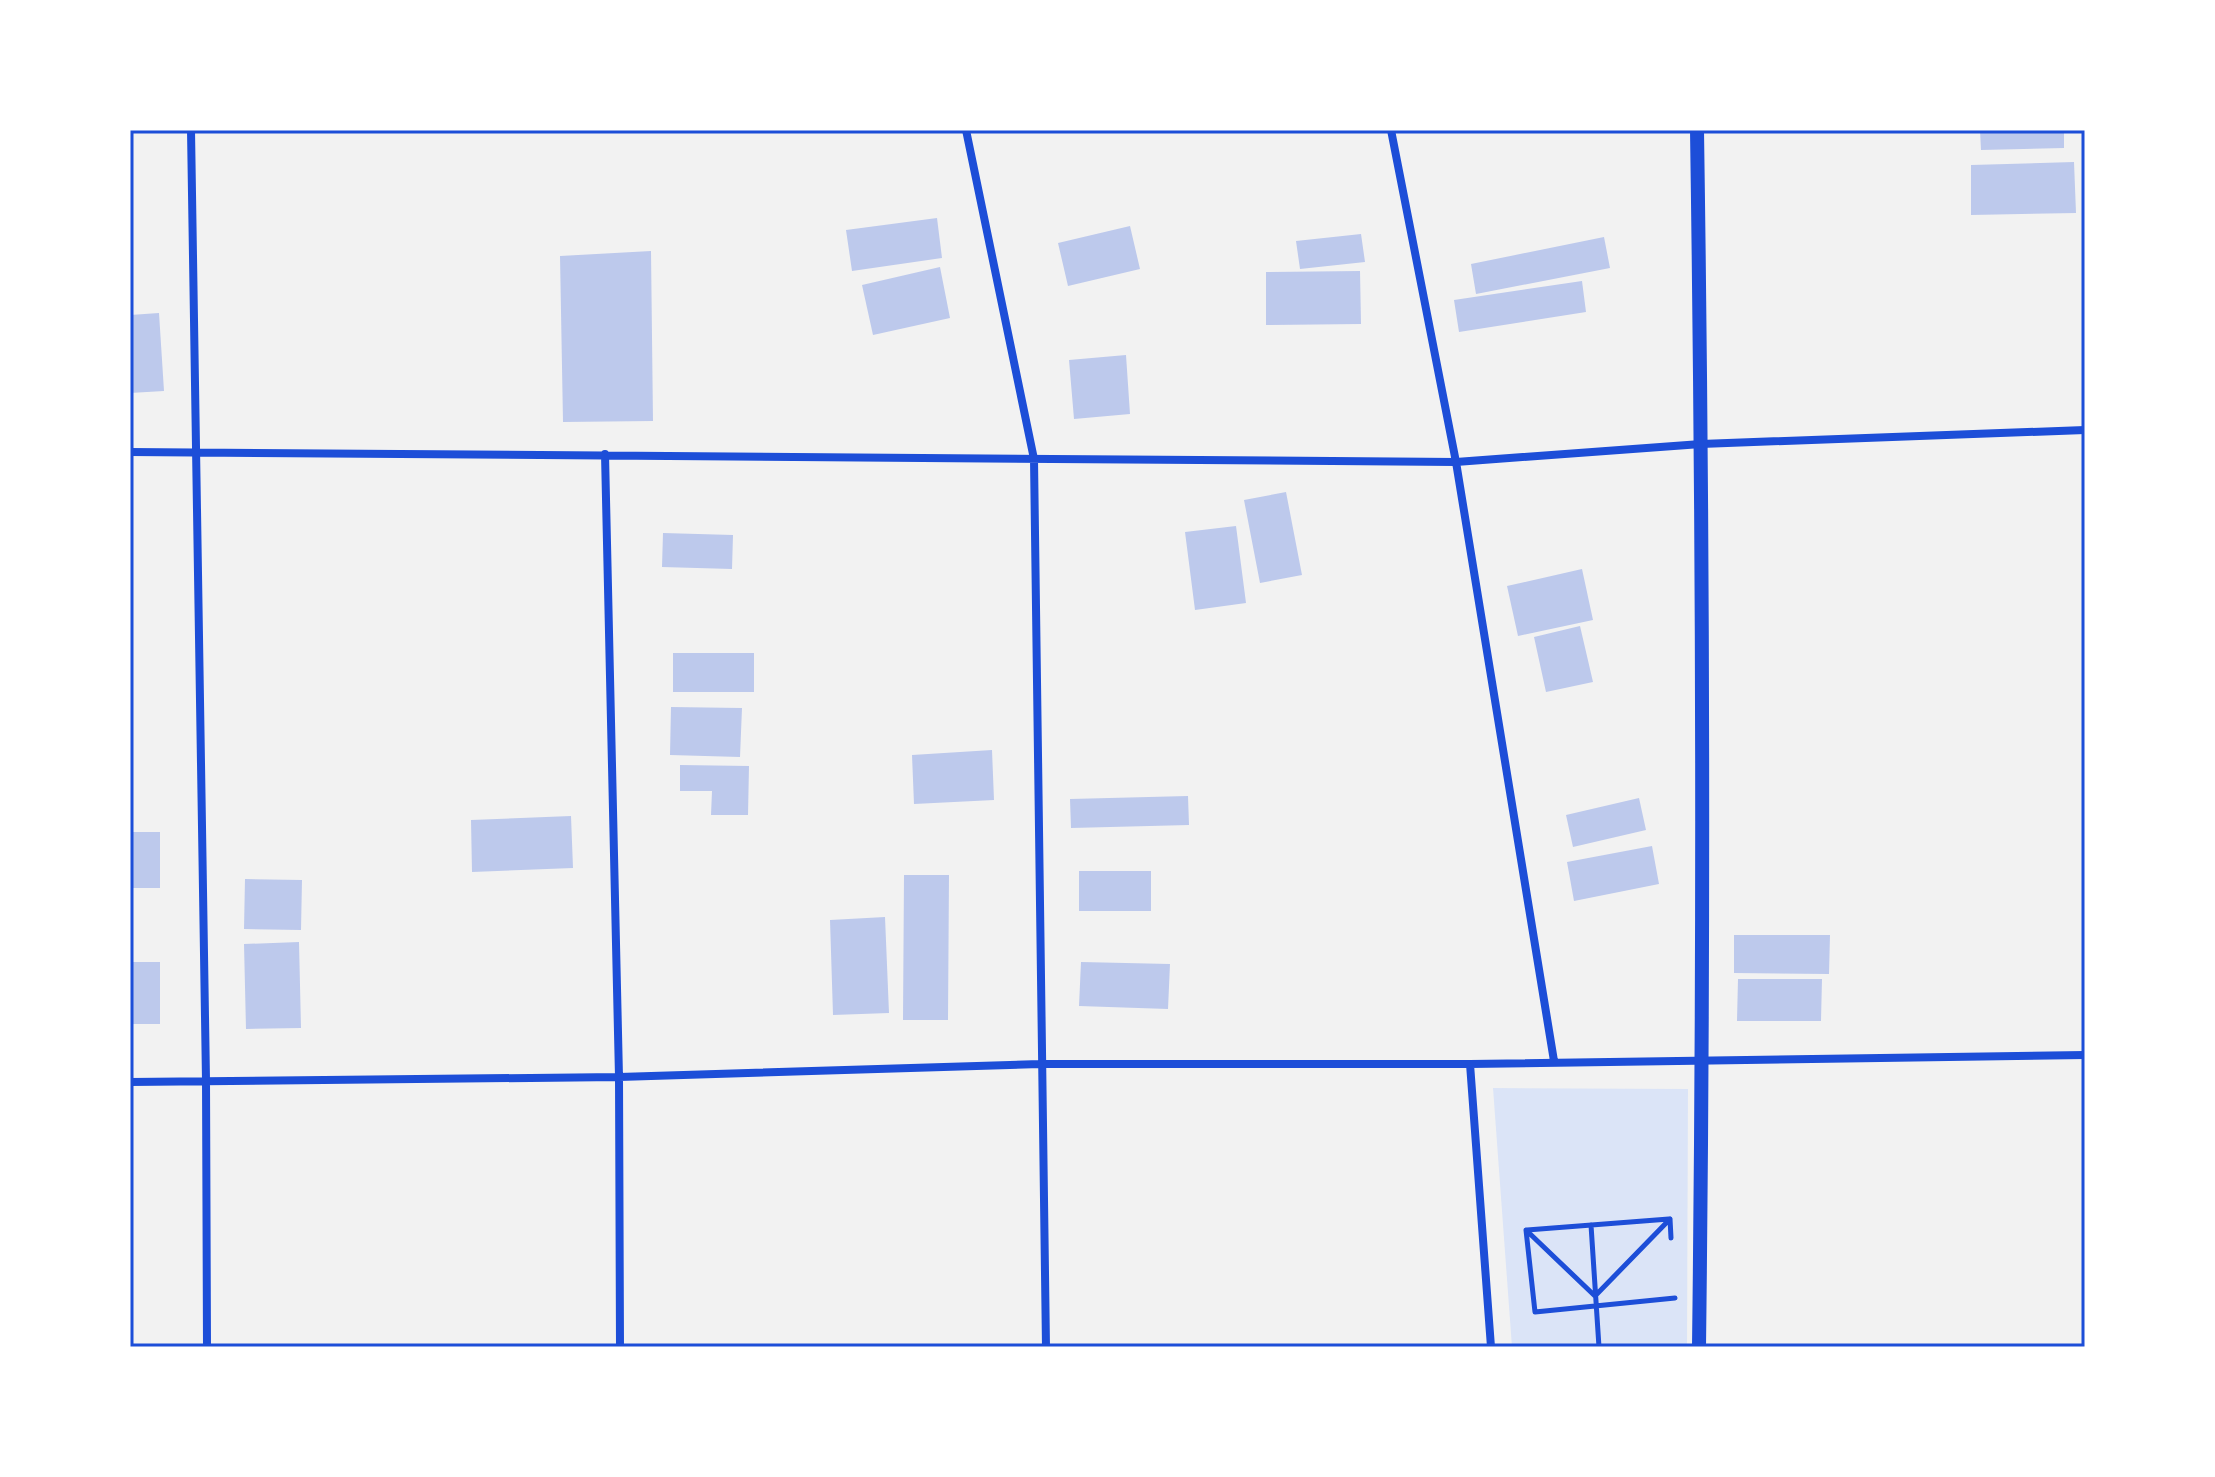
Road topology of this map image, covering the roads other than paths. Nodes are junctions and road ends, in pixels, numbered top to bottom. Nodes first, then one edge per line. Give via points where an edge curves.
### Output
1 (191, 130) edge
2 (966, 130) edge
3 (1391, 130) edge
4 (1697, 130) edge
5 (2085, 430) edge
6 (1701, 444) junction
7 (130, 452) edge
8 (195, 452) junction
9 (605, 454) junction
10 (1034, 459) junction
11 (1456, 462) junction
12 (2085, 1055) edge
13 (1703, 1060) junction
14 (1554, 1061) junction
15 (1040, 1064) junction
16 (1470, 1064) junction
17 (619, 1077) junction
18 (206, 1080) junction
19 (130, 1082) edge
20 (207, 1347) edge
21 (620, 1347) edge
22 (1046, 1347) edge
23 (1491, 1347) edge
24 (1699, 1347) edge

1 - 8 street
2 - 10 street
3 - 11 street
4 - 6 street
5 - 6 street
6 - 11 street
6 - 13 street
7 - 8 street
8 - 9 street
8 - 18 street
9 - 10 street
9 - 17 street
10 - 11 street
10 - 15 street
11 - 14 street
12 - 13 street
13 - 14 street
13 - 24 street
14 - 16 street
15 - 16 street
15 - 17 street
15 - 22 street
16 - 23 street
17 - 18 street
17 - 21 street
18 - 19 street
18 - 20 street

